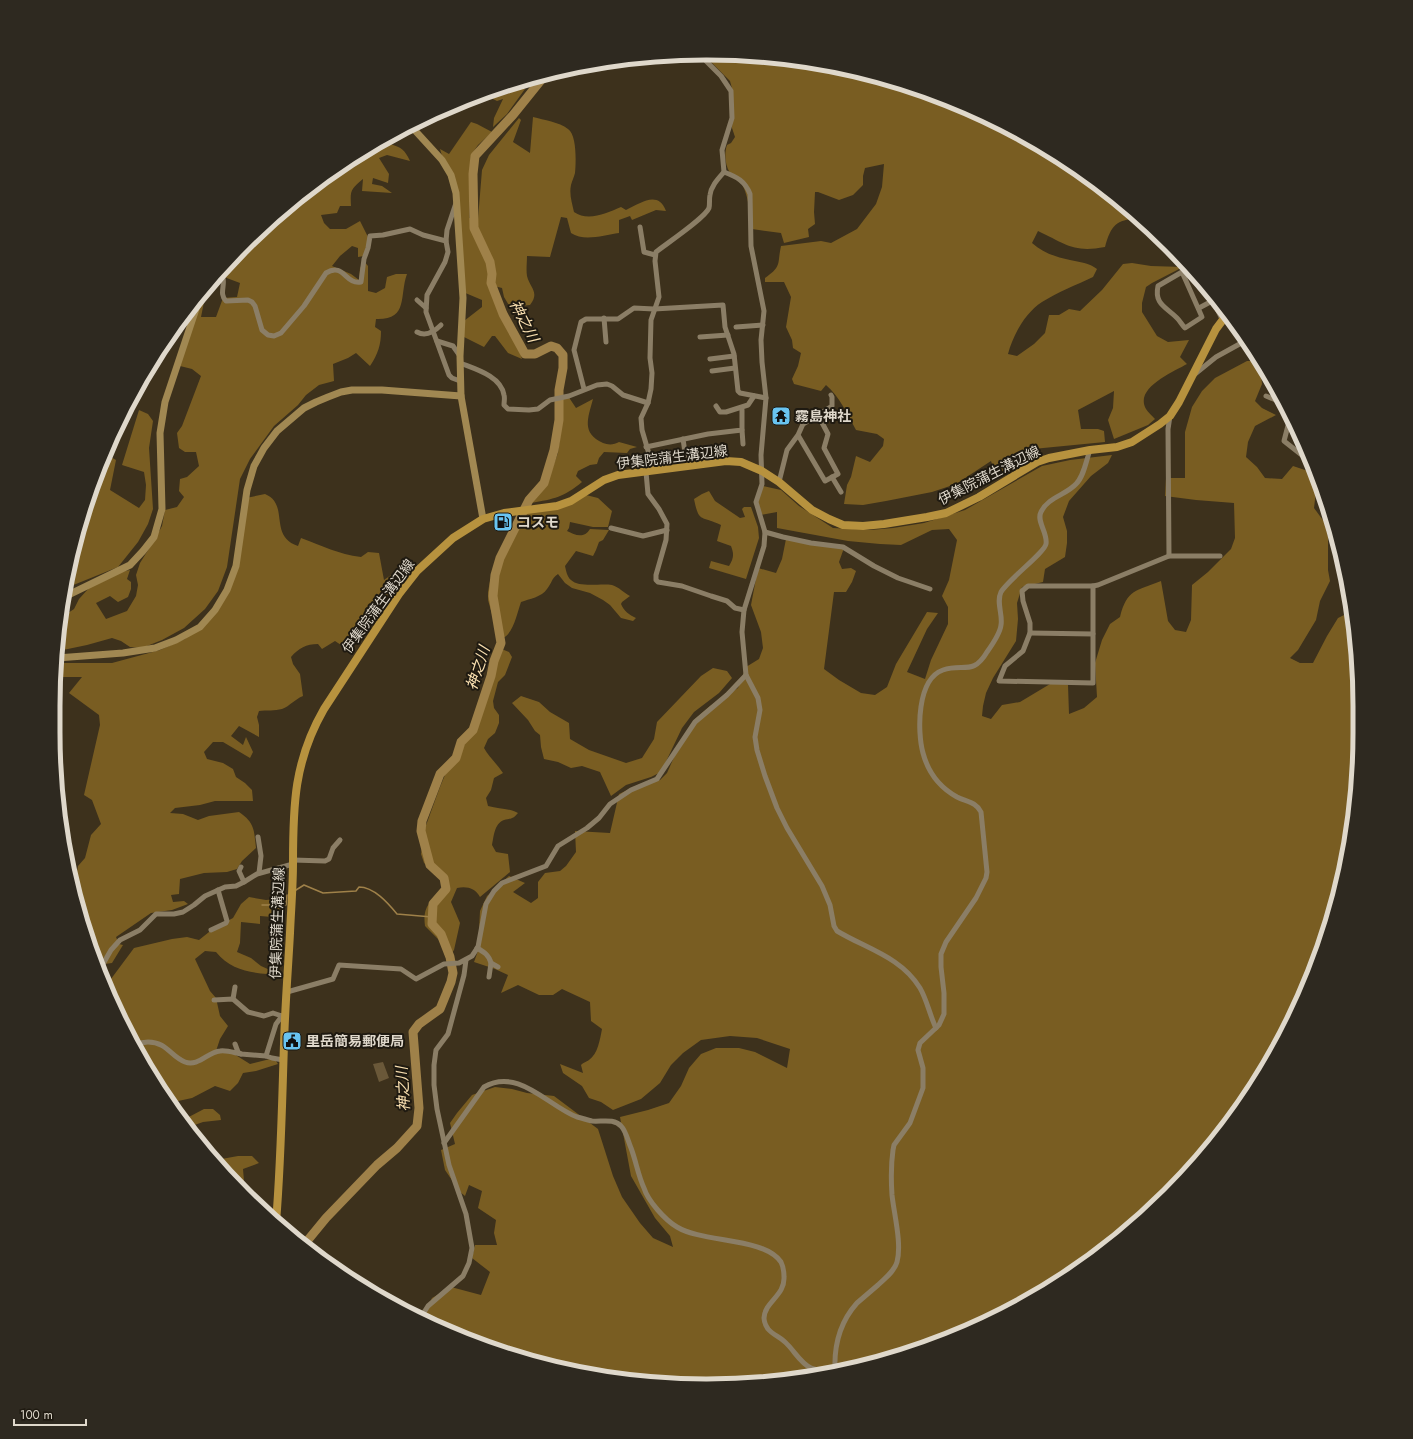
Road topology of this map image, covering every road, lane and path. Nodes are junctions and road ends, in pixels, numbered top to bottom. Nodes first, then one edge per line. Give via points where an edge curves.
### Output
1 (705, 60) edge
2 (415, 130) edge
3 (724, 172) junction
4 (456, 201) junction
5 (640, 227) dead end
6 (446, 241) junction
7 (655, 255) junction
8 (222, 278) edge
9 (417, 300) dead end
10 (1210, 301) edge
11 (426, 308) junction
12 (1199, 308) junction
13 (654, 309) junction
14 (195, 312) edge
15 (604, 318) junction
16 (1223, 319) edge
17 (441, 325) dead end
18 (764, 325) junction
19 (736, 327) dead end
20 (417, 332) dead end
21 (434, 332) junction
22 (728, 335) junction
23 (700, 337) dead end
24 (436, 341) junction
25 (606, 342) dead end
26 (1241, 343) edge
27 (734, 356) junction
28 (710, 359) dead end
29 (460, 360) junction
30 (734, 368) junction
31 (712, 371) dead end
32 (1192, 376) junction
33 (460, 381) junction
34 (584, 389) junction
35 (831, 394) dead end
36 (461, 396) junction
37 (754, 396) junction
38 (1266, 396) dead end
39 (766, 398) junction
40 (1275, 400) edge
41 (648, 403) junction
42 (716, 406) dead end
43 (742, 410) dead end
44 (818, 415) junction
45 (1170, 416) junction
46 (1288, 425) edge
47 (742, 430) junction
48 (798, 435) junction
49 (683, 439) junction
50 (743, 444) dead end
51 (646, 447) junction
52 (1090, 450) junction
53 (1303, 456) edge
54 (687, 466) junction
55 (650, 471) junction
56 (762, 472) junction
57 (832, 477) junction
58 (779, 482) junction
59 (841, 492) dead end
60 (483, 519) junction
61 (611, 528) dead end
62 (667, 530) junction
63 (764, 532) junction
64 (1169, 556) junction
65 (1220, 556) dead end
66 (1093, 586) junction
67 (930, 589) dead end
68 (70, 595) edge
69 (744, 610) junction
70 (1030, 632) junction
71 (1093, 634) junction
72 (62, 658) edge
73 (746, 675) junction
74 (258, 837) dead end
75 (340, 840) dead end
76 (293, 862) junction
77 (242, 867) dead end
78 (259, 873) junction
79 (244, 882) junction
80 (218, 890) junction
81 (211, 930) dead end
82 (477, 948) junction
83 (466, 960) junction
84 (491, 963) junction
85 (103, 964) edge
86 (498, 967) dead end
87 (489, 977) dead end
88 (235, 987) dead end
89 (288, 992) junction
90 (232, 999) junction
91 (214, 1000) dead end
92 (284, 1017) junction
93 (936, 1028) junction
94 (140, 1043) edge
95 (236, 1044) dead end
96 (242, 1054) junction
97 (266, 1056) junction
98 (283, 1060) junction
99 (444, 1143) junction
100 (276, 1216) edge
101 (423, 1313) edge
102 (835, 1366) edge
103 (816, 1369) edge

1 - 3 street via 731,91 732,118 722,150
2 - 4 main road via 447,167 454,183
3 - 7 street via 712,187 709,208 705,213
3 - 18 street via 740,178 748,187 750,194 751,246 764,311
4 - 6 street
4 - 29 main road via 463,298
5 - 7 street via 644,252
6 - 8 street via 410,229 370,236 362,282 353,282 336,270 326,273 304,306 281,333 274,336 262,330 252,302 224,299
6 - 11 street via 448,252 427,295
7 - 13 street via 659,297
9 - 11 street
10 - 12 street
11 - 21 street
12 - 12 street via 1182,272 1158,286 1156,292 1161,305 1185,328 1202,317
13 - 15 street via 634,308 618,319
13 - 22 street via 724,305
13 - 41 street via 651,320 651,389
14 - 68 main road via 165,402 160,433 162,509 154,537 130,565
15 - 25 street
15 - 34 street via 586,319 581,322 579,329 574,350
16 - 32 main road, 伊集院蒲生溝辺線
17 - 21 street
18 - 19 street
18 - 39 street via 761,340
20 - 21 street
21 - 24 street
22 - 23 street
22 - 27 street
24 - 29 street via 453,346
24 - 33 street via 449,375
26 - 32 street via 1216,357
27 - 28 street
27 - 30 street
29 - 33 main road
29 - 34 street via 495,380 501,388 504,404 508,409 538,409 550,400 569,396
30 - 31 street
30 - 37 street via 738,391
32 - 45 main road, 伊集院蒲生溝辺線
33 - 36 main road
34 - 41 street via 607,384 623,395
35 - 44 street via 832,406
36 - 60 main road
36 - 72 main road via 352,390 322,399 304,408 277,431 254,466 247,490 236,566 227,590 200,627 155,648
37 - 39 street
37 - 42 street via 748,405 726,412 720,412
38 - 40 street
39 - 56 street
41 - 51 street via 641,418
43 - 47 street
44 - 48 street via 803,424
44 - 57 street via 828,434 824,448 838,474
45 - 52 main road, 伊集院蒲生溝辺線 via 1132,442 1117,447
45 - 64 street
46 - 53 street via 1284,442
47 - 49 street
47 - 50 street
48 - 57 street via 825,481
48 - 58 street via 787,450
49 - 51 street
49 - 54 street
51 - 55 street
52 - 58 main road, 伊集院蒲生溝辺線 via 1037,462 979,497 946,513 884,524 843,525 812,510
52 - 93 street via 1078,483 1051,500 1040,514 1046,534 1046,545 1001,592 1001,626 987,653 979,663 969,668 948,669 936,674 926,687 922,700 920,736 924,758 930,773 939,783 956,796 979,807 987,872 983,887 946,942 941,954 944,1014
54 - 55 main road, 伊集院蒲生溝辺線
54 - 56 main road, 伊集院蒲生溝辺線 via 726,461 740,462
55 - 60 main road, 伊集院蒲生溝辺線 via 618,474 571,501 557,506
55 - 62 street via 648,494 667,524
56 - 58 main road, 伊集院蒲生溝辺線
56 - 63 street via 762,484 756,502
57 - 59 street
60 - 76 main road, 伊集院蒲生溝辺線 via 453,538 417,571 390,607 317,720 304,750 298,774 294,804
61 - 62 street via 644,536
62 - 69 street via 656,580 727,601 735,608
63 - 67 street via 790,539 843,547 898,578
63 - 69 street via 764,546
64 - 65 street
64 - 66 street
66 - 70 street via 1028,586 1022,591 1022,601 1030,623
66 - 71 street
69 - 73 street via 742,632
70 - 71 street
70 - 71 street via 1023,651 1005,666 999,681 1093,683
73 - 82 street via 695,722 657,779 632,790 610,804 587,828 558,846 546,866 502,883 494,891 486,904
73 - 93 street via 758,698 760,710 756,736 757,750 765,776 787,828 822,886 830,905 834,926 837,931 888,957 912,975 921,990
74 - 78 street
75 - 76 street via 326,861
76 - 78 street
76 - 89 main road, 伊集院蒲生溝辺線
77 - 79 street via 239,871
78 - 79 street
79 - 80 street
80 - 81 street via 227,921
80 - 85 street via 204,896 183,912 156,914 140,930 120,940
82 - 83 street
82 - 84 street via 490,957
83 - 89 street via 444,964 416,979 401,969 339,965 333,979
83 - 99 street via 452,1024 434,1057 434,1085
84 - 86 street
84 - 87 street
88 - 90 street
89 - 92 main road, 伊集院蒲生溝辺線
90 - 91 street
90 - 92 street via 248,1012 264,1016 273,1013
92 - 97 street via 276,1024
92 - 98 main road, 伊集院蒲生溝辺線
93 - 102 street via 920,1043 918,1050 923,1068 923,1088 910,1123 892,1150 892,1194 898,1260 890,1274 848,1315 837,1342
94 - 96 street via 162,1044 176,1056 192,1063 220,1051
95 - 96 street via 238,1052
96 - 97 street
97 - 98 street
98 - 100 main road, 伊集院蒲生溝辺線
99 - 101 street via 448,1165 466,1214 472,1248 463,1276 428,1306
99 - 103 street via 484,1087 495,1082 517,1083 537,1092 577,1117 591,1121 616,1122 626,1136 644,1190 666,1218 684,1231 697,1236 758,1248 773,1254 781,1262 785,1283 765,1312 765,1325 786,1342 804,1363

